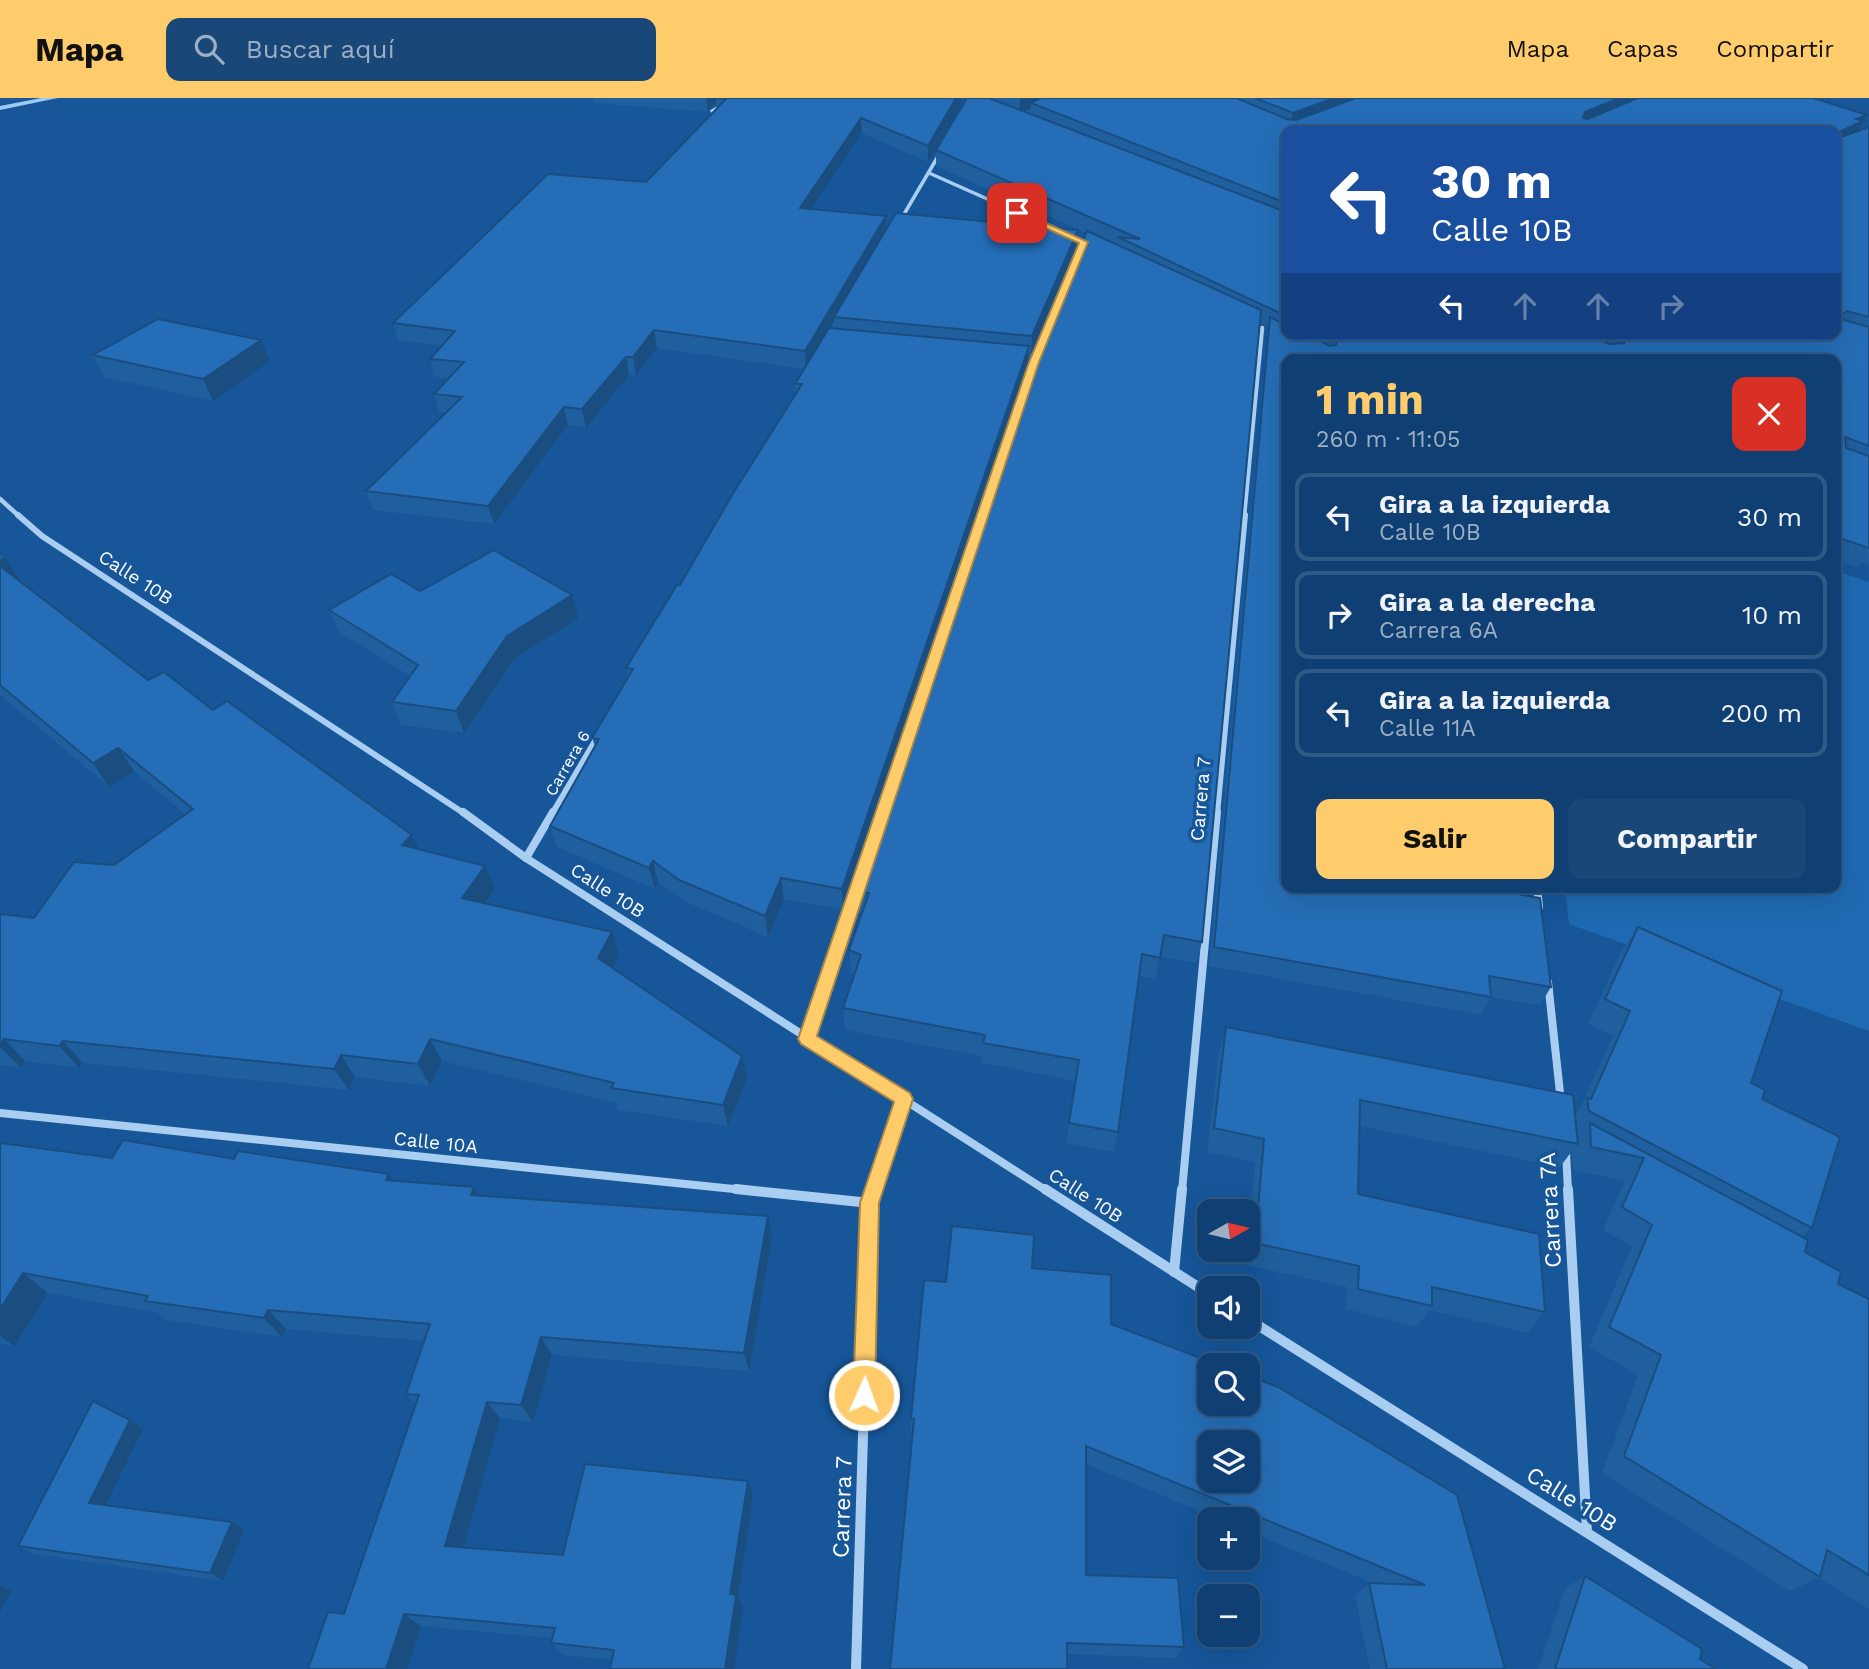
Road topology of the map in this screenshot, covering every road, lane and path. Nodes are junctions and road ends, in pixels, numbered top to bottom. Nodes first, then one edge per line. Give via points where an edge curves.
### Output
1 (737, 98) edge
2 (712, 111) edge
3 (942, 149) edge
4 (929, 173) junction
5 (895, 229) edge
6 (1060, 232) edge
7 (1250, 323) edge
8 (1262, 328) junction
9 (1273, 333) edge
10 (0, 499) edge
11 (603, 726) edge
12 (526, 858) junction
13 (860, 880) edge
14 (1538, 893) edge
15 (1540, 914) edge
16 (1546, 967) edge
17 (807, 1039) junction
18 (904, 1099) junction
19 (1562, 1111) edge
20 (0, 1113) edge
21 (1565, 1137) edge
22 (870, 1203) junction
23 (1174, 1272) junction
24 (1197, 1286) edge
25 (1260, 1326) edge
26 (1587, 1532) junction
27 (856, 1669) edge
28 (1803, 1669) edge

1 - 2 street
3 - 4 street
4 - 5 street
4 - 6 street
7 - 8 street
8 - 9 street
8 - 23 street, Carrera 7
10 - 12 street, Calle 10B via 42,536 457,807
11 - 12 street, Carrera 6
12 - 17 street, Calle 10B
13 - 17 street
14 - 15 street
16 - 19 street
17 - 18 street, Calle 10B
18 - 22 street, Carrera 7
18 - 23 street, Calle 10B
20 - 22 street, Calle 10A
21 - 26 street, Carrera 7A
22 - 27 street, Carrera 7
23 - 24 street, Calle 10B
25 - 26 street, Calle 10B
26 - 28 street, Calle 10B

